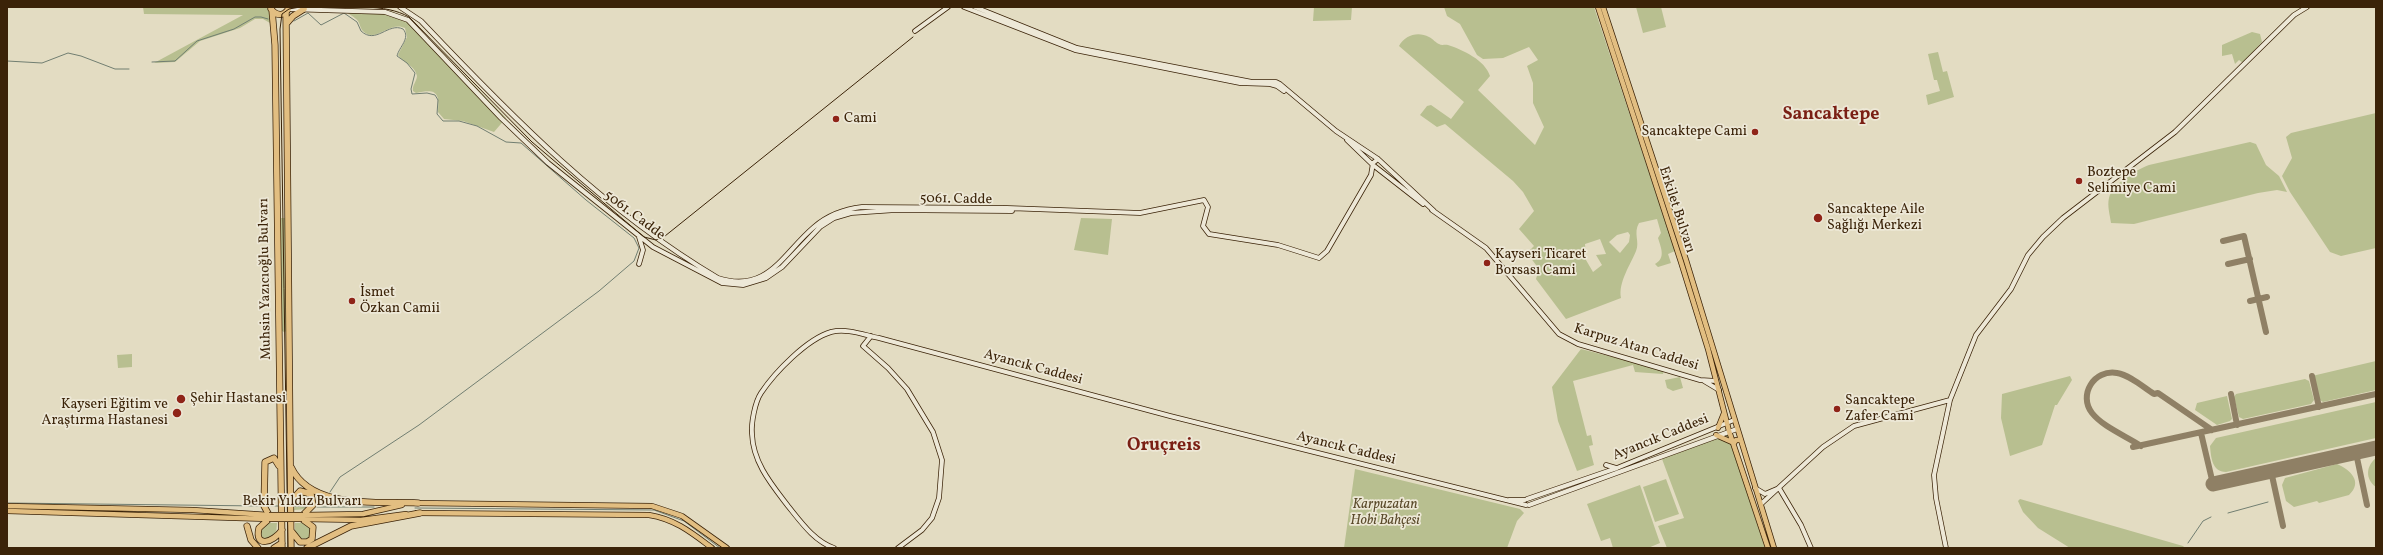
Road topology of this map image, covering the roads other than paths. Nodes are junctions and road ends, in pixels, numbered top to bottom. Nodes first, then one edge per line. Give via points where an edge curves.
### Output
1 (400, 7) edge
2 (964, 7) edge
3 (976, 7) edge
4 (1598, 7) edge
5 (1603, 7) edge
6 (2307, 7) edge
7 (946, 8) edge
8 (271, 9) edge
9 (288, 9) edge
10 (304, 10) junction
11 (286, 23) junction
12 (915, 31) dead end
13 (1295, 98) junction
14 (1336, 131) junction
15 (1380, 161) junction
16 (1373, 164) junction
17 (1378, 169) junction
18 (1370, 175) junction
19 (1006, 210) junction
20 (1434, 211) junction
21 (639, 236) junction
22 (1684, 261) junction
23 (639, 264) dead end
24 (871, 336) junction
25 (279, 341) junction
26 (289, 341) junction
27 (1700, 380) junction
28 (1716, 381) junction
29 (1719, 390) junction
30 (1950, 400) junction
31 (1724, 412) junction
32 (1734, 420) junction
33 (1726, 423) junction
34 (1718, 428) junction
35 (1737, 428) junction
36 (1729, 431) junction
37 (1716, 435) junction
38 (1741, 440) junction
39 (1734, 443) junction
40 (289, 460) junction
41 (1606, 465) dead end
42 (1616, 468) junction
43 (281, 470) junction
44 (1755, 487) junction
45 (1779, 488) junction
46 (1502, 500) junction
47 (1526, 500) junction
48 (291, 502) junction
49 (418, 503) junction
50 (1761, 504) junction
51 (1528, 505) junction
52 (7, 506) edge
53 (7, 511) edge
54 (420, 513) junction
55 (247, 516) junction
56 (269, 517) junction
57 (303, 517) junction
58 (247, 526) dead end
59 (282, 529) junction
60 (291, 530) junction
61 (282, 545) edge
62 (258, 548) edge
63 (274, 548) edge
64 (291, 548) edge
65 (307, 548) edge
66 (712, 548) edge
67 (727, 548) edge
68 (834, 548) edge
69 (898, 548) edge
70 (1768, 548) edge
71 (1774, 548) edge
72 (1811, 548) edge
73 (1946, 548) edge

1 - 19 street, 5061. Cadde via 421,20 528,131 586,183 653,237 722,279 741,281 763,276 778,266 815,226 849,209 912,207
2 - 13 street via 1075,50 1240,83 1277,86
3 - 13 street via 1076,48 1252,82 1276,82
4 - 22 main road, Erkilet Bulvarı
5 - 22 main road, Erkilet Bulvarı
6 - 30 street via 2294,15 2175,132 2063,218 2038,241 2025,260 2011,289 1976,335
7 - 12 street
8 - 9 highway via 278,14
8 - 25 highway, Muhsin Yazıcıoğlu Bulvarı via 275,45
9 - 10 street, 5061. Cadde
9 - 11 highway, Muhsin Yazıcıoğlu Bulvarı
10 - 11 highway
10 - 21 street, 5061. Cadde via 384,12 408,20 501,118 548,163
11 - 26 highway, Muhsin Yazıcıoğlu Bulvarı
13 - 14 street
14 - 15 street, Karpuz Atan Caddesi
14 - 16 street, Karpuz Atan Caddesi
15 - 16 street
15 - 17 street
15 - 20 street, Karpuz Atan Caddesi
16 - 17 street, Karpuz Atan Caddesi
16 - 18 street
17 - 18 street
17 - 20 street, Karpuz Atan Caddesi
18 - 19 street via 1327,251 1319,258 1278,245 1208,234 1204,228 1208,207 1204,200 1140,213
19 - 21 street, 5061. Cadde via 895,210 846,214 830,220 816,230 774,274 759,282 740,285 725,284 712,279 653,247
20 - 27 street, Karpuz Atan Caddesi via 1486,248 1558,334 1578,344
21 - 23 street via 643,250
22 - 28 main road, Erkilet Bulvarı
22 - 32 main road, Erkilet Bulvarı
24 - 46 street, Ayancık Caddesi via 1170,416
24 - 68 street, Ayancık Caddesi via 841,331 822,335 808,343 760,394 753,423 752,434 756,451 770,483 812,534
24 - 69 street via 863,346 907,389 933,432 942,460 939,498 932,518 926,527
25 - 26 highway
25 - 43 highway, Muhsin Yazıcıoğlu Bulvarı
26 - 40 highway, Muhsin Yazıcıoğlu Bulvarı
27 - 28 street, Karpuz Atan Caddesi
27 - 29 street
28 - 29 main road, Erkilet Bulvarı
29 - 31 main road, Erkilet Bulvarı
30 - 45 street via 1854,426 1823,447
30 - 73 street via 1934,475
31 - 33 main road, Erkilet Bulvarı
31 - 34 main road
32 - 33 street, Ayancık Caddesi
32 - 35 main road, Erkilet Bulvarı
33 - 34 street, Ayancık Caddesi
33 - 36 main road, Erkilet Bulvarı
34 - 42 street, Ayancık Caddesi
35 - 36 street, Ayancık Caddesi
35 - 38 main road
36 - 37 street, Ayancık Caddesi
36 - 39 main road
37 - 39 main road
37 - 51 street, Ayancık Caddesi
38 - 39 main road
38 - 44 main road
39 - 70 main road
40 - 48 highway, Muhsin Yazıcıoğlu Bulvarı
40 - 49 highway via 297,478 321,494 361,501
41 - 42 street
42 - 47 street, Ayancık Caddesi
43 - 56 highway via 274,458 265,462 264,508
43 - 59 highway, Muhsin Yazıcıoğlu Bulvarı
44 - 45 street via 1765,494
44 - 50 main road
45 - 50 street
45 - 72 street
46 - 47 street, Ayancık Caddesi
46 - 51 street, Ayancık Caddesi
47 - 51 street via 1524,502
48 - 57 highway via 300,490 311,494 313,505
48 - 60 highway, Muhsin Yazıcıoğlu Bulvarı
49 - 57 main road, Bekir Yıldız Bulvarı via 363,514
49 - 67 main road, Bekir Yıldız Bulvarı via 652,506 682,516
50 - 71 main road
52 - 55 main road, Bekir Yıldız Bulvarı
53 - 55 main road, Bekir Yıldız Bulvarı
54 - 57 main road, Bekir Yıldız Bulvarı via 361,520
54 - 65 highway via 351,526
54 - 66 main road, Bekir Yıldız Bulvarı via 650,515 683,527
55 - 56 main road, Bekir Yıldız Bulvarı
56 - 57 main road, Bekir Yıldız Bulvarı, bridge
56 - 59 highway via 259,528 261,540 273,540
57 - 60 highway via 313,527 312,539 305,543 299,541
58 - 62 highway via 251,540
59 - 61 highway, Muhsin Yazıcıoğlu Bulvarı
60 - 64 highway, Muhsin Yazıcıoğlu Bulvarı
61 - 63 highway

